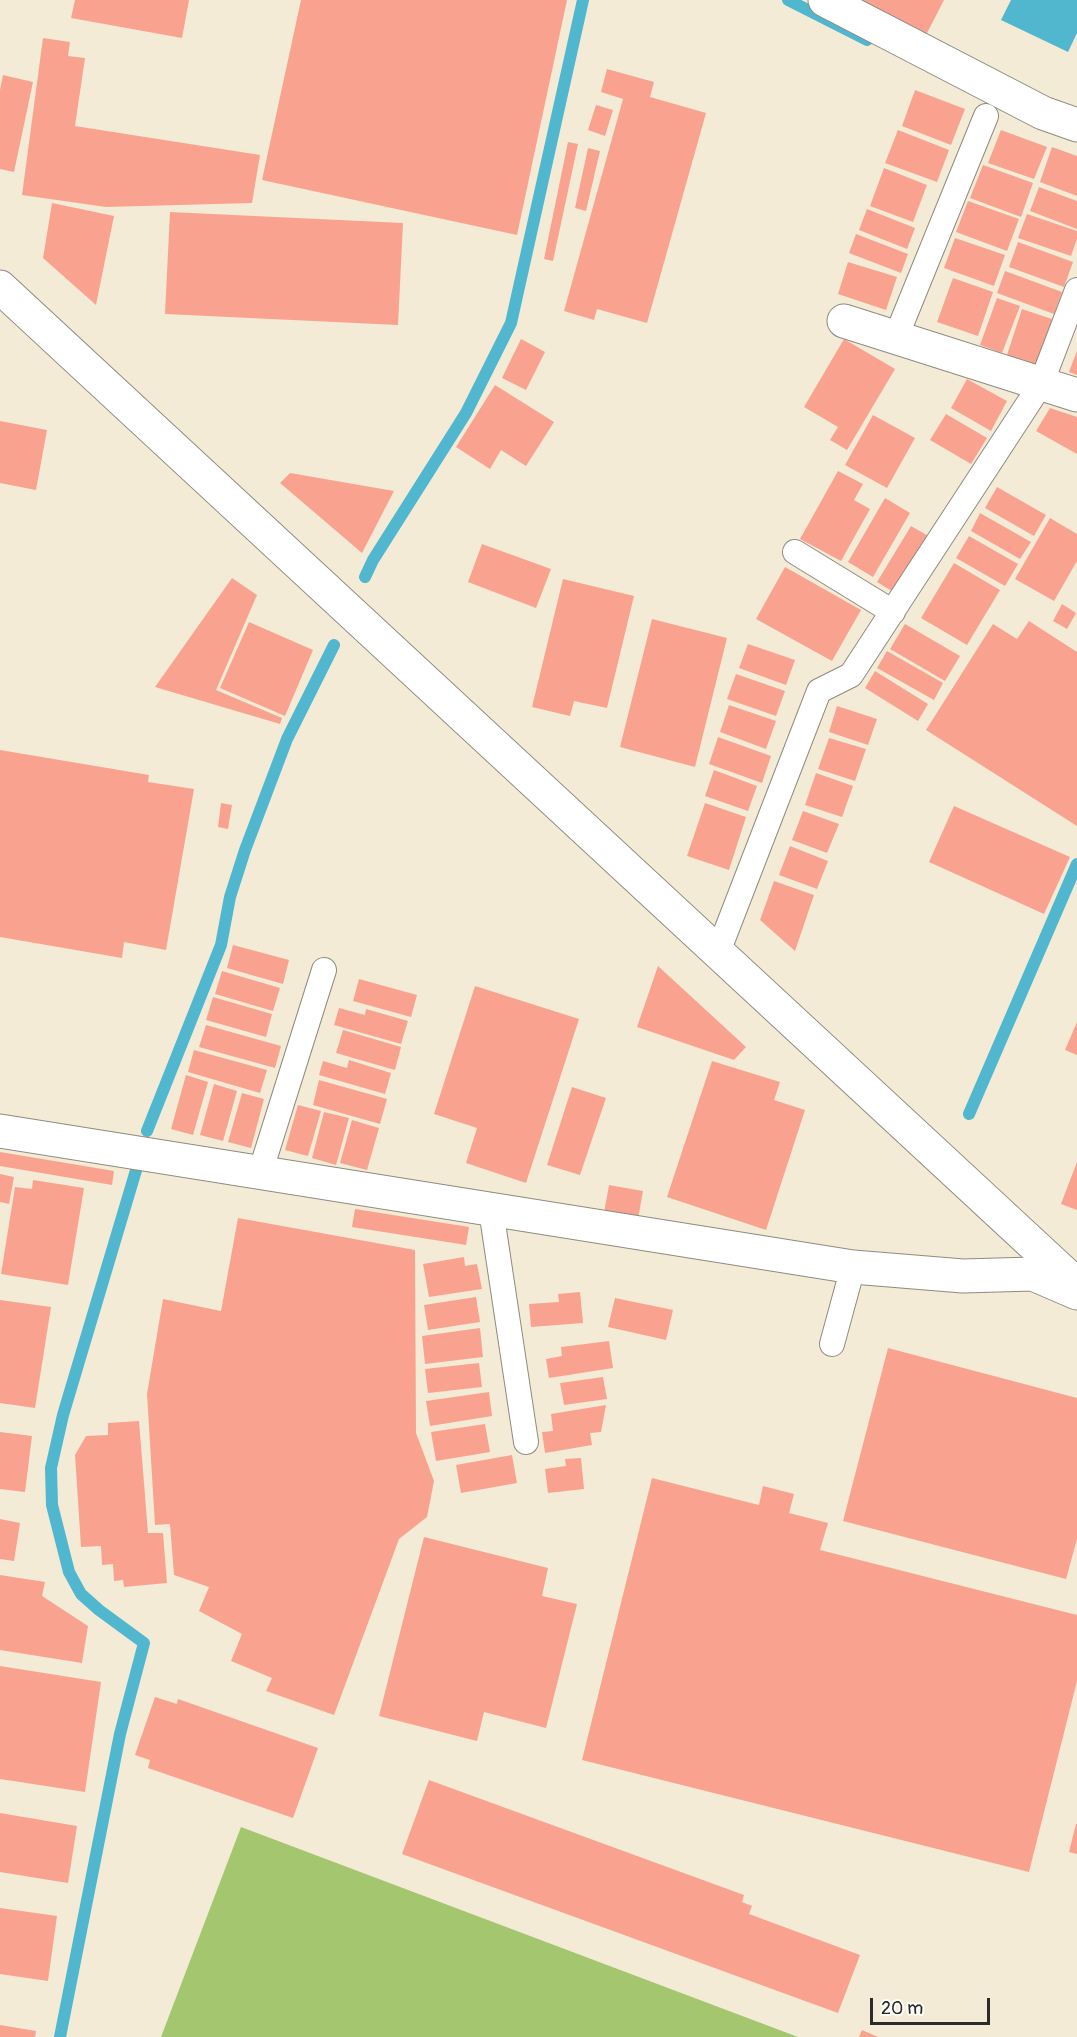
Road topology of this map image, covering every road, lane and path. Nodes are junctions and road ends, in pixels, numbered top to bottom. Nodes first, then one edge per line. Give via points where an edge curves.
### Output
1 (825, 0) edge
2 (987, 116) dead end
3 (1077, 125) edge
4 (0, 287) edge
5 (1077, 290) edge
6 (844, 321) dead end
7 (896, 337) junction
8 (1041, 384) junction
9 (1077, 395) edge
10 (795, 552) dead end
11 (893, 612) junction
12 (718, 952) junction
13 (324, 970) dead end
14 (0, 1131) edge
15 (260, 1173) junction
16 (491, 1210) junction
17 (853, 1267) junction
18 (1077, 1285) edge
19 (1077, 1293) edge
20 (832, 1344) dead end
21 (526, 1442) dead end

1 - 3 street via 1043,113
2 - 7 lane
4 - 12 street
5 - 8 lane
6 - 7 street
7 - 8 street
8 - 9 street
8 - 11 lane
10 - 11 lane
11 - 12 lane via 851,675 819,691
12 - 18 street
13 - 15 lane
14 - 15 street
15 - 16 street
16 - 17 street
16 - 21 lane
17 - 19 street via 963,1276 1033,1274
17 - 20 lane

